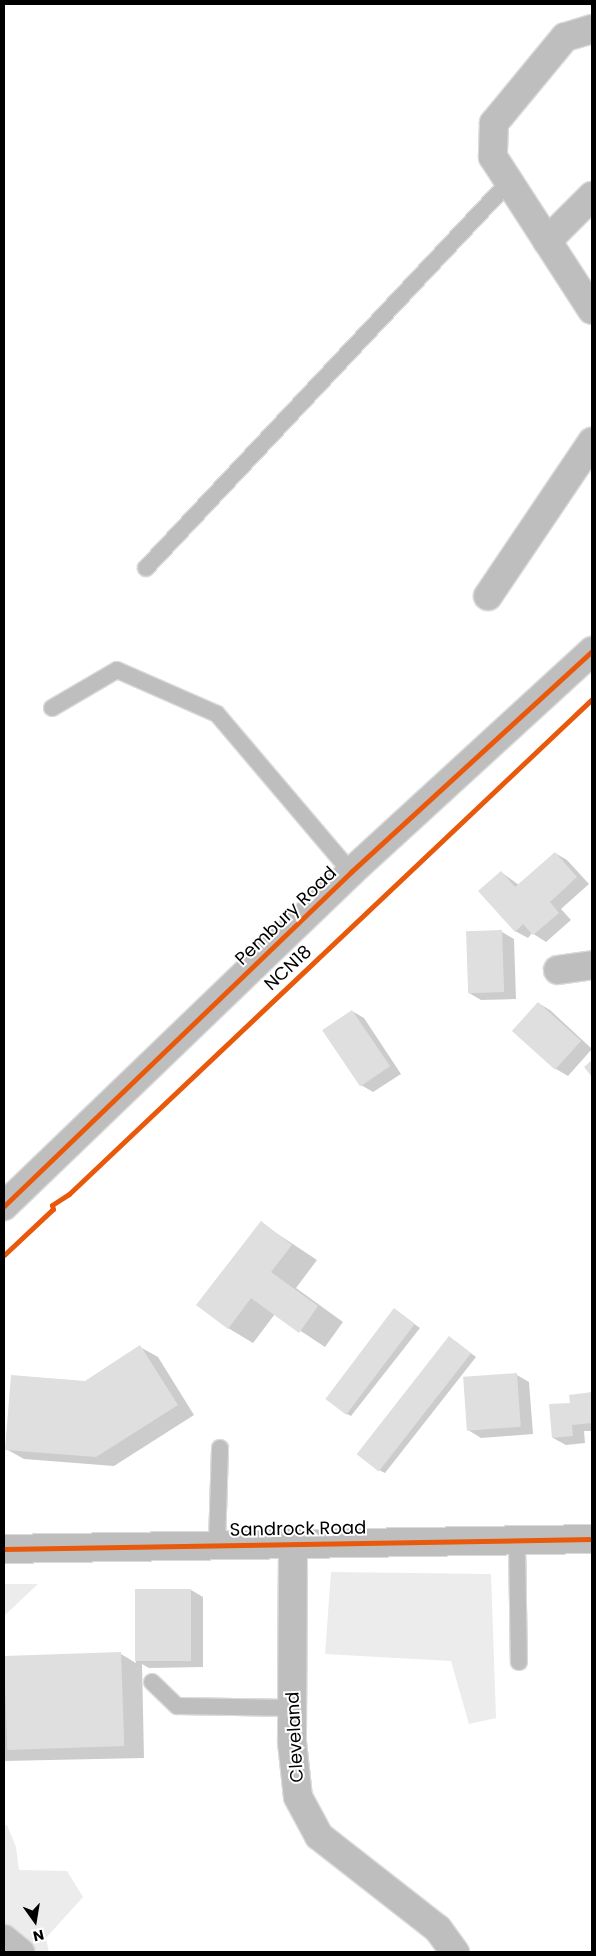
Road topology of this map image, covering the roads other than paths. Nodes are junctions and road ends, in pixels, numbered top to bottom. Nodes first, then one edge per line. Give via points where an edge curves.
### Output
1 (592, 29) edge
2 (508, 183) junction
3 (592, 196) edge
4 (547, 241) junction
5 (592, 310) edge
6 (592, 442) edge
7 (146, 568) dead end
8 (488, 596) dead end
9 (592, 651) edge
10 (52, 708) dead end
11 (351, 872) junction
12 (592, 965) edge
13 (558, 970) dead end
14 (4, 1206) edge
15 (220, 1448) dead end
16 (592, 1539) edge
17 (518, 1540) junction
18 (293, 1542) junction
19 (217, 1544) junction
20 (4, 1549) edge
21 (519, 1662) dead end
22 (152, 1682) dead end
23 (292, 1708) junction
24 (4, 1939) edge
25 (20, 1952) edge
26 (455, 1952) edge

1 - 2 street via 565,37 494,123 493,157
2 - 4 street
2 - 7 lane
3 - 4 street
4 - 5 street
6 - 8 street
9 - 11 street, Pembury Road
10 - 11 lane via 117,670 217,714
11 - 14 street, Pembury Road
12 - 13 street
15 - 19 lane
16 - 17 street, Sandrock Road
17 - 18 street, Sandrock Road
17 - 21 lane
18 - 19 street, Sandrock Road
18 - 23 street, Cleveland
19 - 20 street, Sandrock Road
22 - 23 lane via 177,1706
23 - 26 street, Cleveland via 298,1797 320,1836 438,1929
24 - 25 street

